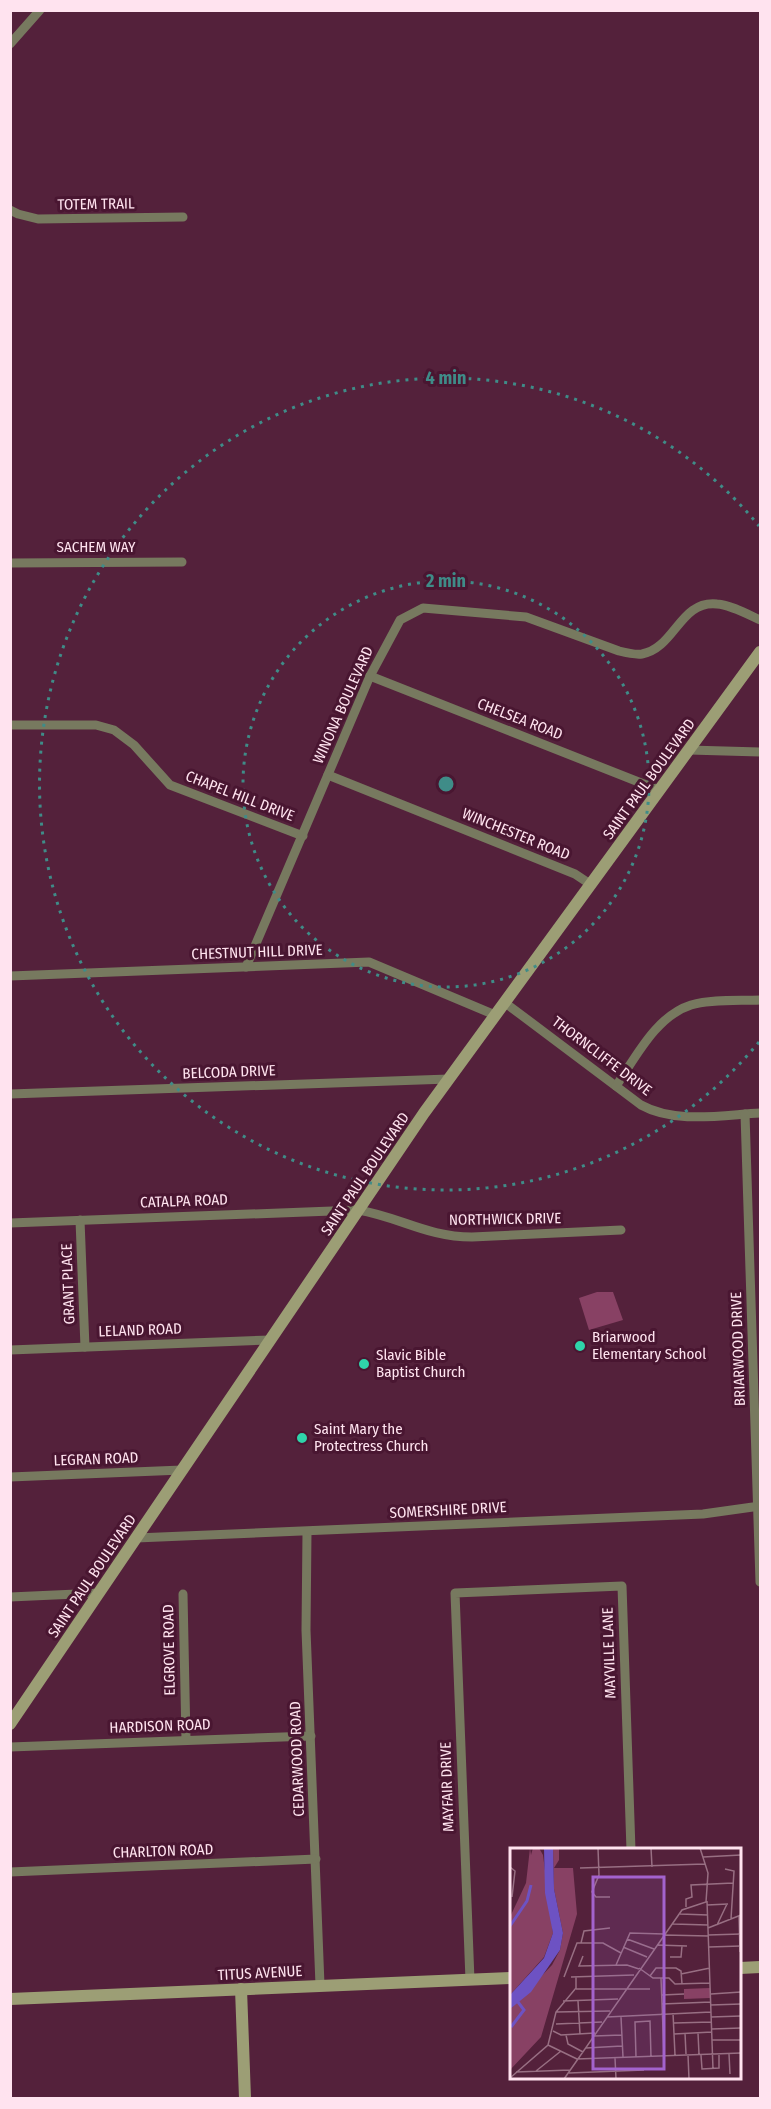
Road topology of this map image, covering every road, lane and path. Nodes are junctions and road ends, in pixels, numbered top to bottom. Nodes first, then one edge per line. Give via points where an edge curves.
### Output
1 (40, 10) edge
2 (10, 44) edge
3 (10, 210) edge
4 (183, 218) dead end
5 (182, 562) dead end
6 (10, 563) edge
7 (760, 620) edge
8 (760, 652) edge
9 (370, 676) junction
10 (10, 724) edge
11 (689, 750) junction
12 (760, 752) edge
13 (328, 775) junction
14 (659, 790) junction
15 (303, 836) junction
16 (590, 884) junction
17 (246, 967) junction
18 (10, 976) edge
19 (760, 1000) edge
20 (504, 1002) junction
21 (495, 1015) junction
22 (449, 1079) junction
23 (616, 1086) junction
24 (10, 1094) edge
25 (760, 1113) edge
26 (745, 1114) junction
27 (358, 1210) junction
28 (80, 1220) junction
29 (10, 1223) edge
30 (621, 1230) dead end
31 (756, 1293) edge
32 (270, 1340) junction
33 (85, 1347) junction
34 (10, 1350) edge
35 (758, 1398) edge
36 (182, 1470) junction
37 (10, 1477) edge
38 (759, 1506) edge
39 (307, 1532) junction
40 (136, 1538) junction
41 (760, 1582) edge
42 (99, 1593) junction
43 (455, 1593) joint
44 (183, 1594) dead end
45 (10, 1597) edge
46 (12, 1719) edge
47 (311, 1736) junction
48 (186, 1740) junction
49 (10, 1747) edge
50 (631, 1848) edge
51 (316, 1859) junction
52 (10, 1872) edge
53 (760, 1967) edge
54 (741, 1968) edge
55 (510, 1978) edge
56 (470, 1980) junction
57 (320, 1985) junction
58 (241, 1989) junction
59 (10, 1999) edge
60 (245, 2098) edge

1 - 2 street
3 - 4 street, TOTEM TRAIL via 28,217 52,219
5 - 6 street, SACHEM WAY
7 - 9 street, WINONA BOULEVARD via 718,604 701,605 686,615 659,647 633,654 526,617 423,608 400,620
8 - 11 main road, SAINT PAUL BOULEVARD
9 - 13 street, WINONA BOULEVARD
9 - 14 street, CHELSEA ROAD
10 - 15 street, CHAPEL HILL DRIVE via 96,725 114,730 134,745 170,785
11 - 12 street
11 - 14 main road, SAINT PAUL BOULEVARD
13 - 15 street, WINONA BOULEVARD
13 - 16 street, WINCHESTER ROAD via 574,874
14 - 16 main road, SAINT PAUL BOULEVARD
15 - 17 street, WINONA BOULEVARD
16 - 20 main road, SAINT PAUL BOULEVARD
17 - 18 street, CHESTNUT HILL DRIVE
17 - 21 street, CHESTNUT HILL DRIVE via 369,963
19 - 23 street via 704,1003 678,1010 656,1029
20 - 21 main road, SAINT PAUL BOULEVARD
20 - 23 street, THORNCLIFFE DRIVE
21 - 22 main road, SAINT PAUL BOULEVARD
22 - 24 street, BELCODA DRIVE
22 - 27 main road, SAINT PAUL BOULEVARD
23 - 26 street, THORNCLIFFE DRIVE via 641,1105 664,1115
25 - 26 street, THORNCLIFFE DRIVE
26 - 31 street, BRIARWOOD DRIVE
27 - 28 street, CATALPA ROAD
27 - 30 street, NORTHWICK DRIVE via 449,1236
27 - 32 main road, SAINT PAUL BOULEVARD
28 - 29 street, CATALPA ROAD
28 - 33 street, GRANT PLACE
31 - 35 street, BRIARWOOD DRIVE
32 - 33 street, LELAND ROAD
32 - 36 main road, SAINT PAUL BOULEVARD
33 - 34 street, LELAND ROAD
35 - 38 street, BRIARWOOD DRIVE
36 - 37 street, LEGRAN ROAD
36 - 40 main road, SAINT PAUL BOULEVARD
38 - 39 street, SOMERSHIRE DRIVE via 703,1514
38 - 41 street, BRIARWOOD DRIVE
39 - 40 street, SOMERSHIRE DRIVE
39 - 47 street, CEDARWOOD ROAD
40 - 42 main road, SAINT PAUL BOULEVARD
42 - 45 street
42 - 46 main road, SAINT PAUL BOULEVARD
43 - 50 street, MAYVILLE LANE via 622,1586
43 - 56 street, MAYFAIR DRIVE
44 - 48 street, ELGROVE ROAD
47 - 48 street, HARDISON ROAD
47 - 51 street, CEDARWOOD ROAD
48 - 49 street, HARDISON ROAD
51 - 52 street, CHARLTON ROAD
51 - 57 street, CEDARWOOD ROAD
53 - 54 main road
55 - 56 main road, TITUS AVENUE
56 - 57 main road, TITUS AVENUE
57 - 58 main road, TITUS AVENUE
58 - 59 main road, TITUS AVENUE
58 - 60 main road

